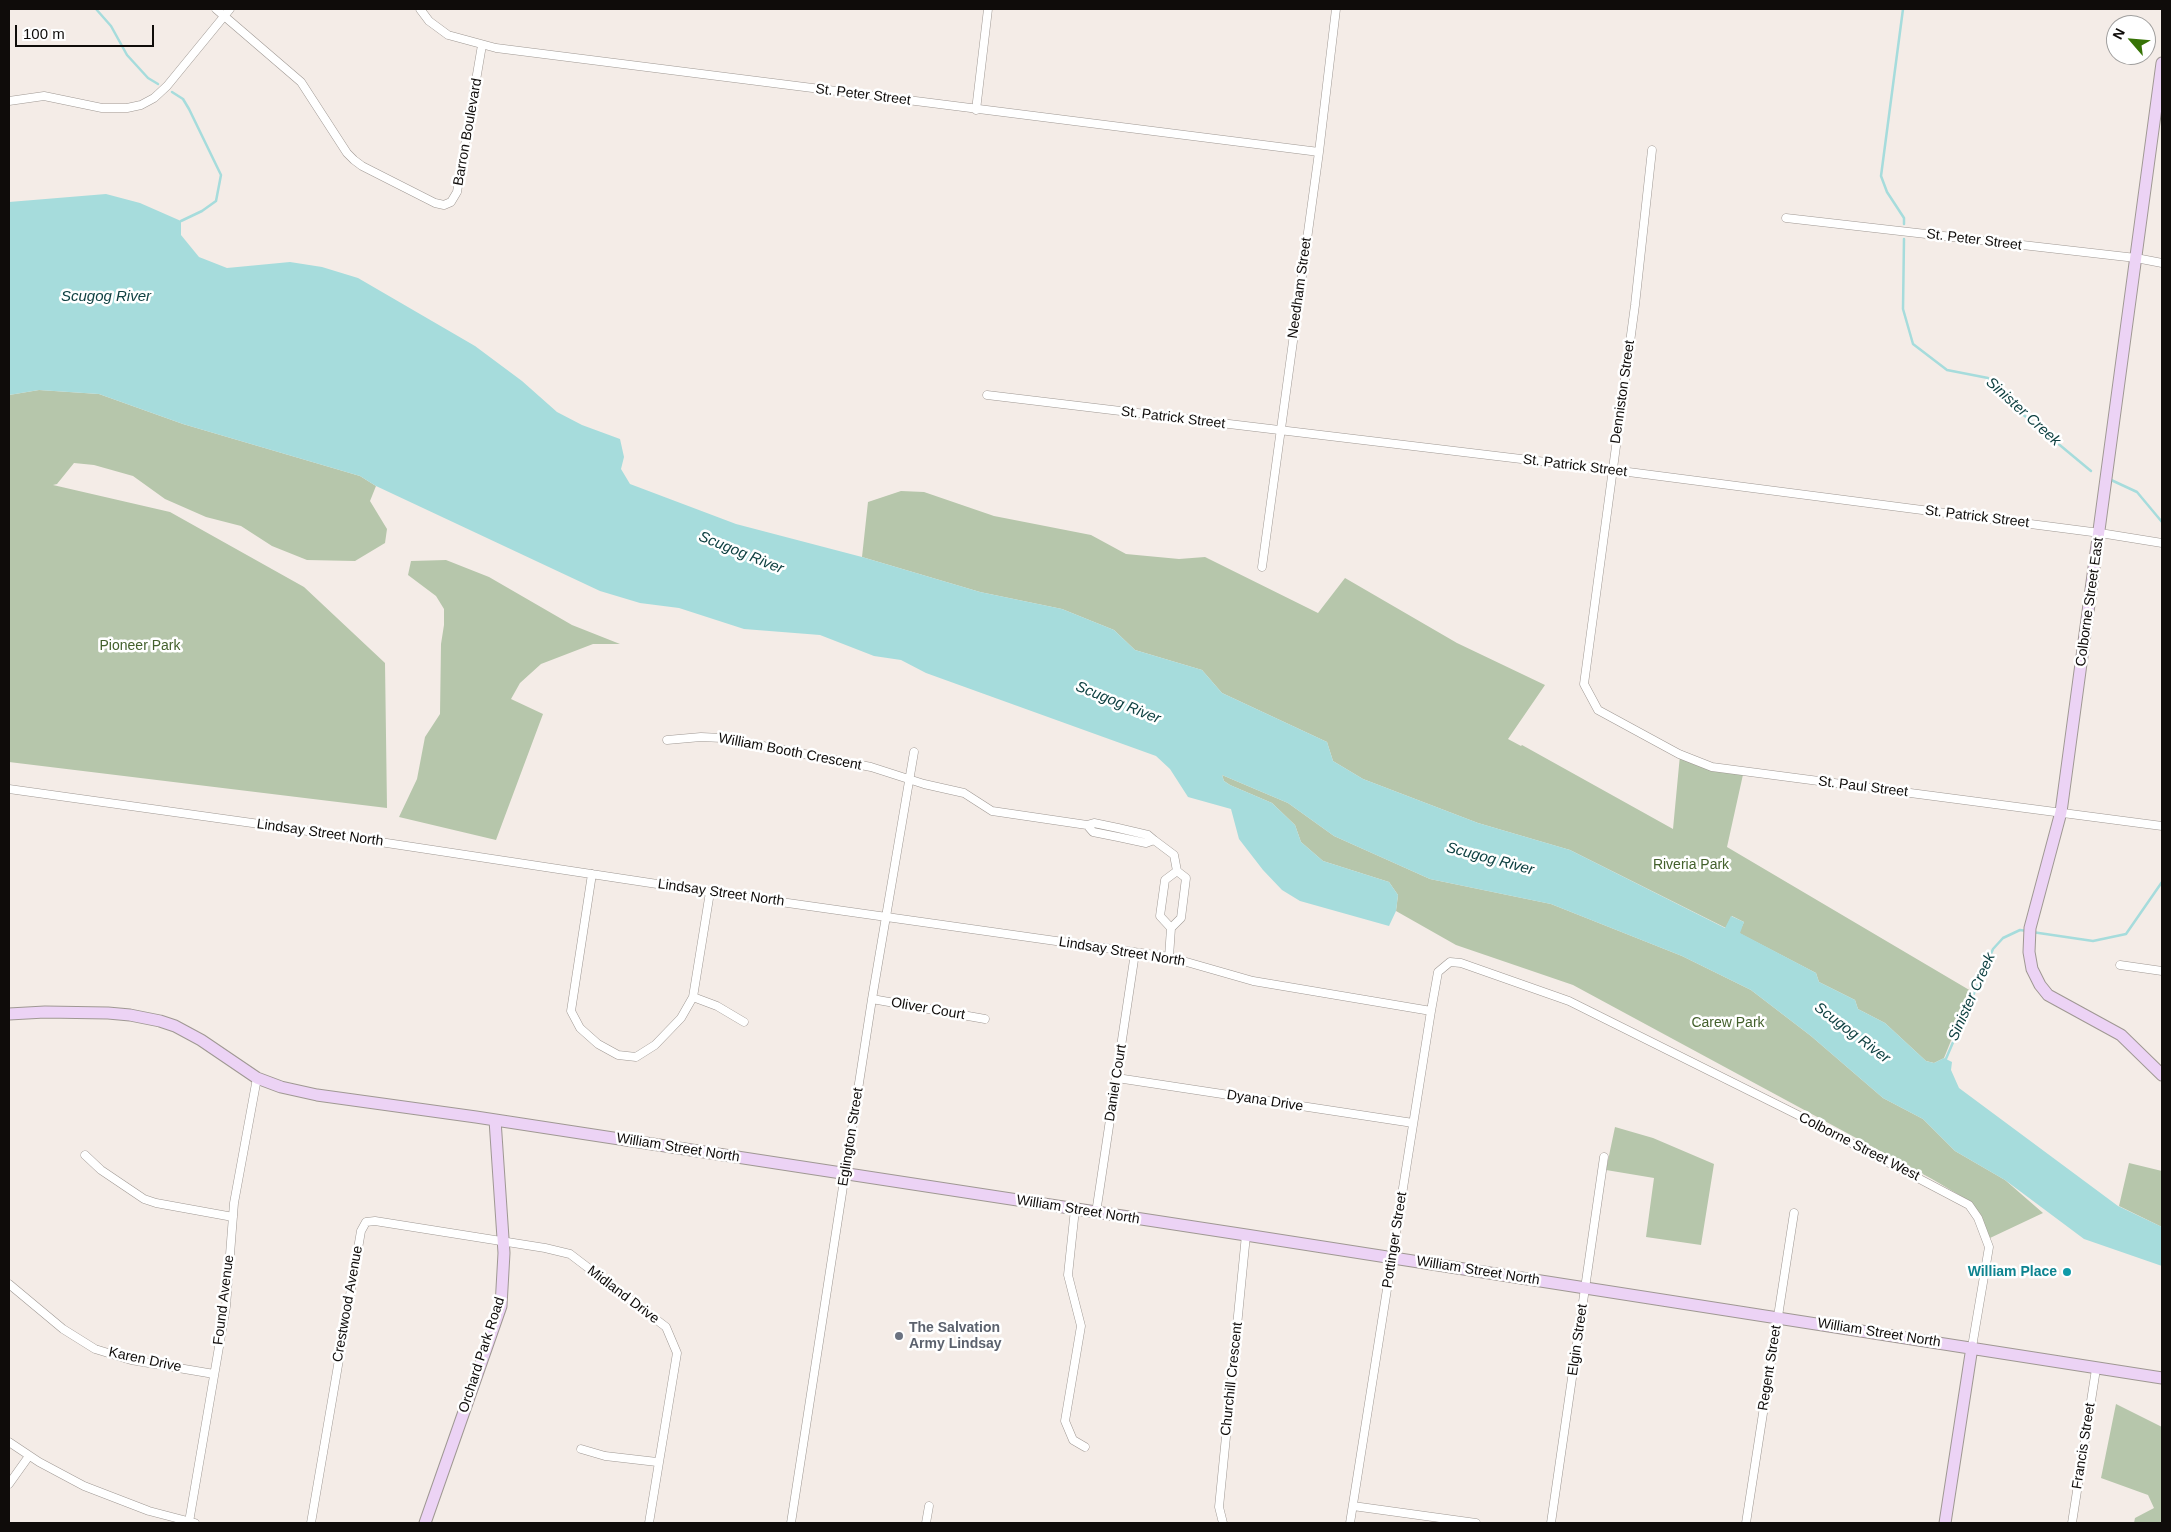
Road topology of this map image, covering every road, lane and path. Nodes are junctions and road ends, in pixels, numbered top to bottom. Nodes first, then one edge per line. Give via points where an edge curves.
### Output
1 (216, 9) edge
2 (420, 9) edge
3 (988, 9) edge
4 (1336, 9) edge
5 (227, 12) edge
6 (482, 45) junction
7 (2162, 63) edge
8 (9, 101) edge
9 (976, 110) junction
10 (1652, 150) dead end
11 (1319, 152) junction
12 (1786, 218) dead end
13 (2136, 258) junction
14 (2162, 263) edge
15 (987, 395) dead end
16 (1280, 432) junction
17 (1613, 470) junction
18 (2100, 533) junction
19 (2162, 543) edge
20 (1262, 568) dead end
21 (1588, 692) joint
22 (667, 740) dead end
23 (914, 752) dead end
24 (911, 780) junction
25 (9, 789) edge
26 (2061, 812) junction
27 (1087, 825) junction
28 (2162, 826) edge
29 (1118, 828) junction
30 (1118, 837) junction
31 (1154, 840) junction
32 (1176, 871) junction
33 (592, 874) junction
34 (710, 892) junction
35 (886, 916) junction
36 (1171, 928) junction
37 (1135, 953) junction
38 (1169, 957) junction
39 (1450, 962) joint
40 (2120, 965) dead end
41 (2162, 971) edge
42 (693, 997) junction
43 (872, 999) junction
44 (1431, 1010) junction
45 (9, 1014) edge
46 (984, 1019) dead end
47 (744, 1022) dead end
48 (2162, 1075) edge
49 (257, 1078) junction
50 (1117, 1078) junction
51 (495, 1120) junction
52 (1413, 1123) junction
53 (85, 1155) dead end
54 (1604, 1157) dead end
55 (845, 1173) junction
56 (1075, 1210) junction
57 (1096, 1213) junction
58 (1794, 1213) dead end
59 (233, 1217) junction
60 (1246, 1235) junction
61 (503, 1241) junction
62 (1392, 1258) junction
63 (9, 1284) edge
64 (1585, 1288) junction
65 (1777, 1318) junction
66 (1972, 1347) junction
67 (2096, 1369) junction
68 (214, 1374) junction
69 (2162, 1378) edge
70 (9, 1442) edge
71 (1085, 1447) dead end
72 (581, 1449) dead end
73 (29, 1456) junction
74 (658, 1462) junction
75 (9, 1484) edge
76 (929, 1506) dead end
77 (1353, 1506) junction
78 (192, 1522) edge
79 (311, 1523) edge
80 (425, 1523) edge
81 (649, 1523) edge
82 (791, 1523) edge
83 (926, 1523) edge
84 (1223, 1523) edge
85 (1350, 1523) edge
86 (1476, 1523) edge
87 (1551, 1523) edge
88 (1746, 1523) edge
89 (1945, 1523) edge
90 (2072, 1523) edge

1 - 5 street, Barron Boulevard
2 - 6 street, St. Peter Street via 429,21 448,35
3 - 9 street
4 - 11 street, Needham Street
5 - 6 street, Barron Boulevard via 301,82 354,160 444,205 451,202 458,192
5 - 8 street via 167,86 141,106 102,108 44,96
6 - 9 street, St. Peter Street
7 - 13 street, Colborne Street East
9 - 11 street, St. Peter Street
10 - 17 street, Denniston Street
11 - 16 street, Needham Street
12 - 13 street, St. Peter Street
13 - 14 street, St. Peter Street
13 - 18 street, Colborne Street East
15 - 16 street, St. Patrick Street
16 - 17 street, St. Patrick Street
16 - 20 street, Needham Street
17 - 18 street, St. Patrick Street
17 - 21 street, Denniston Street via 1584,684
18 - 19 street, St. Patrick Street
18 - 26 street, Colborne Street East
21 - 26 street, St. Paul Street via 1598,710 1679,754 1712,767
22 - 24 street, William Booth Crescent via 727,739 871,768
23 - 24 street, Eglington Street
24 - 27 street, William Booth Crescent via 964,793 992,810
24 - 35 street, Eglington Street
25 - 33 street, Lindsay Street North
26 - 28 street, St. Paul Street
26 - 48 street, Colborne Street East via 2030,932 2031,966 2042,988 2054,999 2125,1038
27 - 29 street via 1094,823
27 - 30 street via 1093,832
29 - 30 street
29 - 31 street via 1148,835
30 - 31 street via 1146,843
31 - 32 street via 1174,856
32 - 36 street via 1186,878 1181,918
32 - 36 street via 1165,880 1160,916
33 - 34 street, Lindsay Street North
33 - 42 street via 571,1011 580,1028 598,1044 618,1055 636,1057 656,1046 681,1018
34 - 35 street, Lindsay Street North
34 - 42 street
35 - 37 street, Lindsay Street North
35 - 43 street, Eglington Street
36 - 38 street
37 - 38 street, Lindsay Street North
37 - 50 street, Daniel Court
38 - 44 street, Lindsay Street North via 1253,981
39 - 44 street, Pottinger Street via 1438,972
39 - 66 street, Colborne Street West via 1569,1001 1805,1118 1969,1206 1978,1218 1989,1247
40 - 41 street
42 - 47 street
43 - 46 street, Oliver Court
43 - 55 street, Eglington Street
44 - 52 street, Pottinger Street
45 - 49 street, William Street North via 108,1013 160,1021 201,1040
49 - 51 street, William Street North via 317,1095
49 - 59 street, Found Avenue
50 - 52 street, Dyana Drive
50 - 57 street, Daniel Court
51 - 55 street, William Street North
51 - 61 street, Orchard Park Road
52 - 62 street, Pottinger Street
53 - 59 street via 100,1170 144,1199
54 - 64 street, Elgin Street
55 - 56 street, William Street North
55 - 82 street, Eglington Street
56 - 57 street, William Street North
56 - 71 street via 1068,1275 1081,1326 1065,1421 1073,1440
57 - 60 street, William Street North
58 - 65 street, Regent Street
59 - 68 street, Found Avenue via 226,1306
60 - 62 street, William Street North
60 - 84 street, Churchill Crescent via 1219,1507
61 - 74 street, Midland Drive via 570,1254 666,1327 677,1353
61 - 79 street, Crestwood Avenue via 366,1222 361,1231
61 - 80 street, Orchard Park Road via 501,1306
62 - 64 street, William Street North
62 - 77 street, Pottinger Street
63 - 68 street, Karen Drive via 63,1329 95,1349 131,1360
64 - 65 street, William Street North
64 - 87 street, Elgin Street
65 - 66 street, William Street North
65 - 88 street, Regent Street
66 - 67 street, William Street North
66 - 89 street, Colborne Street West
67 - 69 street, William Street North
67 - 90 street, Francis Street
68 - 78 street, Found Avenue
70 - 73 street
72 - 74 street via 605,1456
73 - 75 street
73 - 78 street via 114,1499
74 - 81 street, Midland Drive
76 - 83 street
77 - 85 street, Pottinger Street
77 - 86 street

